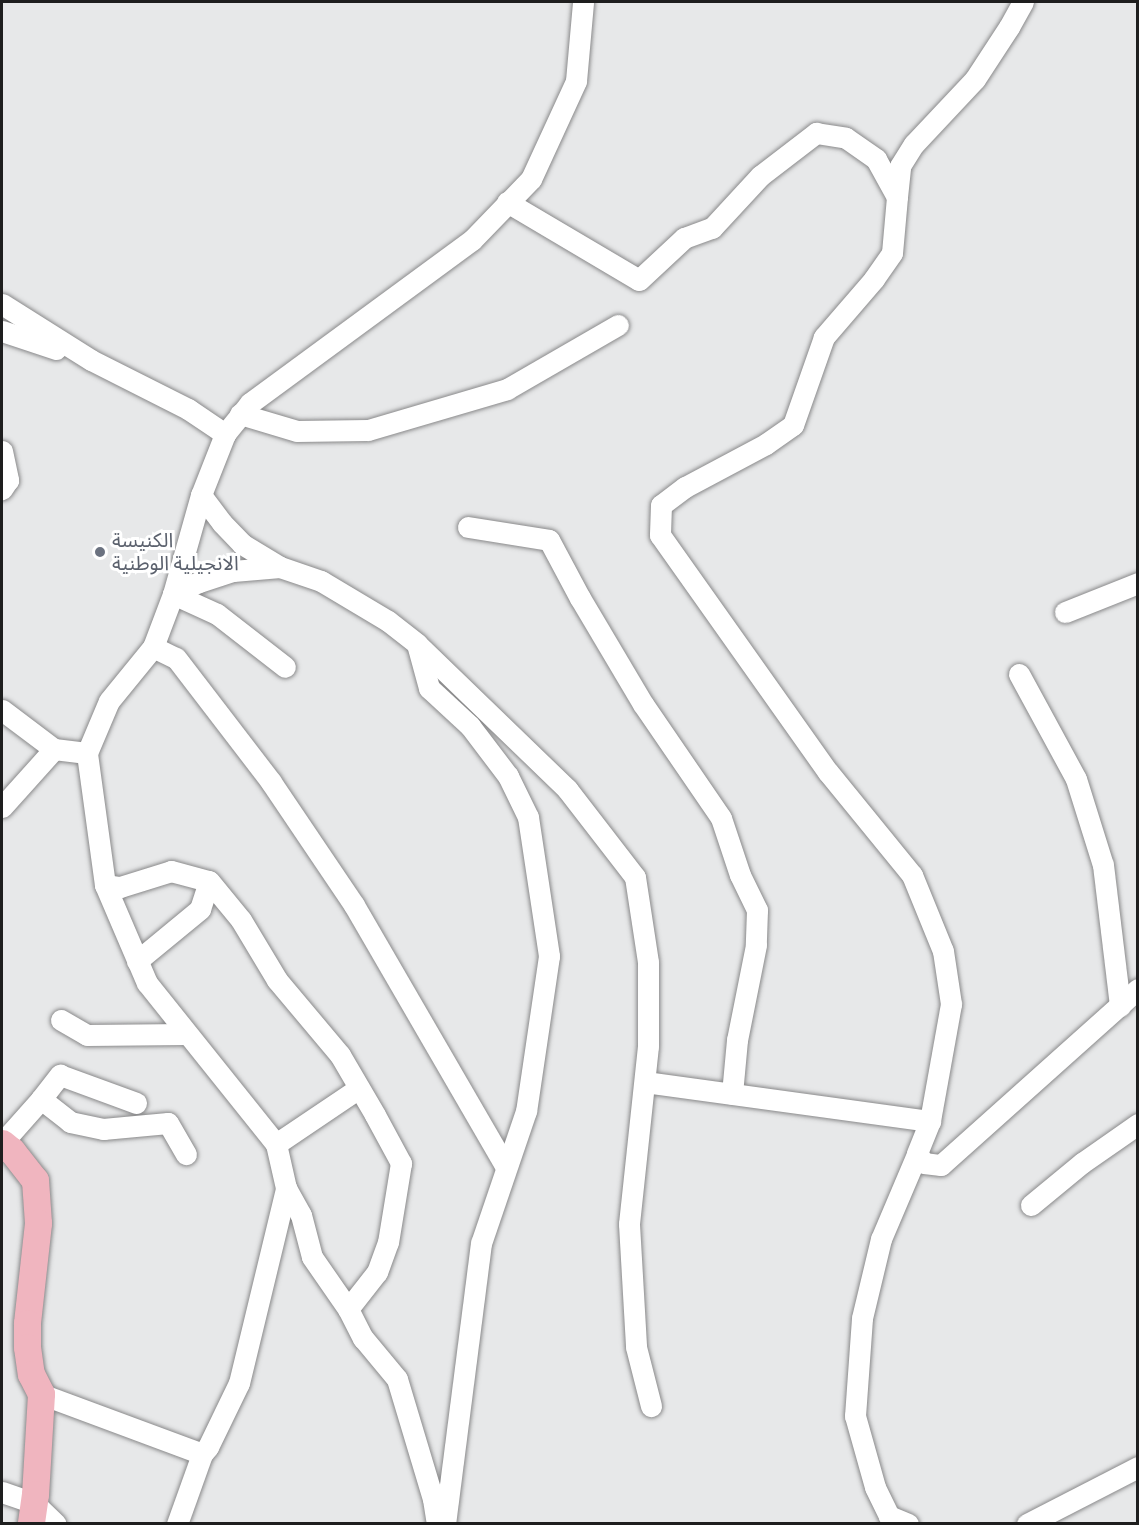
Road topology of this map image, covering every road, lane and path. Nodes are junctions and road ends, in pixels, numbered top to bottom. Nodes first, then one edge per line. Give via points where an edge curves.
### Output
1 (583, 2) edge
2 (1023, 2) edge
3 (897, 197) junction
4 (507, 202) junction
5 (2, 304) edge
6 (618, 325) dead end
7 (2, 331) edge
8 (91, 360) junction
9 (240, 414) junction
10 (225, 434) junction
11 (2, 451) edge
12 (2, 489) edge
13 (201, 495) junction
14 (468, 527) dead end
15 (280, 567) junction
16 (1137, 583) edge
17 (173, 594) junction
18 (1065, 612) dead end
19 (417, 644) junction
20 (153, 647) junction
21 (285, 667) dead end
22 (1019, 674) dead end
23 (2, 710) edge
24 (54, 749) junction
25 (87, 753) junction
26 (2, 807) edge
27 (209, 881) junction
28 (105, 885) junction
29 (137, 961) junction
30 (1137, 989) edge
31 (1120, 1006) junction
32 (61, 1020) dead end
33 (187, 1034) junction
34 (645, 1082) junction
35 (359, 1088) junction
36 (732, 1094) junction
37 (41, 1099) junction
38 (136, 1102) dead end
39 (930, 1121) junction
40 (1137, 1124) edge
41 (2, 1143) edge
42 (276, 1144) junction
43 (186, 1154) dead end
44 (917, 1154) junction
45 (506, 1167) junction
46 (286, 1188) junction
47 (1031, 1205) dead end
48 (348, 1309) junction
49 (41, 1394) junction
50 (651, 1406) dead end
51 (202, 1454) junction
52 (1137, 1467) edge
53 (2, 1492) edge
54 (32, 1513) edge
55 (1037, 1522) edge
56 (56, 1524) edge
57 (177, 1524) edge
58 (436, 1524) edge
59 (445, 1524) edge
60 (908, 1524) edge

1 - 4 street via 576,81 531,180
2 - 3 street via 975,79 914,144 900,166
3 - 4 street via 876,159 846,138 816,133 760,176 712,228 684,238 639,280
3 - 39 street via 892,253 824,338 793,425 661,505 660,535 828,772 912,875 942,951 951,1004
4 - 9 street via 472,240
5 - 8 street
6 - 9 street via 507,389 368,430 297,431
7 - 8 street
8 - 10 street via 188,409
9 - 10 street
10 - 13 street
11 - 12 street via 8,480
13 - 15 street via 242,544
13 - 17 street
14 - 36 street via 549,540 644,704 721,818 740,875 757,910 756,945 737,1040
15 - 17 street via 233,571
15 - 19 street via 321,581 388,621
16 - 18 street
17 - 20 street
17 - 21 street via 217,614
19 - 34 street via 567,789 635,877 648,962
19 - 45 street via 429,688 470,726 508,776 528,817 537,864 549,956 526,1111
20 - 25 street via 110,701
20 - 45 street via 176,658 271,782 354,905
22 - 31 street via 1076,779 1103,865
23 - 24 street
24 - 25 street
24 - 26 street
25 - 28 street
27 - 28 street via 171,871 120,887
27 - 29 street via 200,909
27 - 35 street via 241,920 277,980 340,1055
28 - 29 street
29 - 33 street via 147,983
30 - 31 street
31 - 44 street via 941,1165 924,1162
32 - 33 street via 87,1035
33 - 42 street
34 - 36 street
34 - 50 street via 629,1224 636,1347
35 - 42 street
35 - 48 street via 401,1163 388,1242 377,1272
36 - 39 street
37 - 38 street via 60,1075
37 - 41 street
37 - 43 street via 70,1122 103,1129 168,1123
39 - 44 street
40 - 47 street
41 - 49 main road via 35,1180 38,1223 27,1347 31,1374
42 - 46 street
44 - 60 street via 881,1239 865,1307 855,1416 875,1487 890,1516
45 - 59 street via 481,1243
46 - 48 street via 301,1215 312,1257
46 - 51 street via 239,1383
48 - 58 street via 363,1338 397,1379 433,1499
49 - 51 street
49 - 54 main road
51 - 57 street
52 - 55 street
53 - 54 street
54 - 56 street

